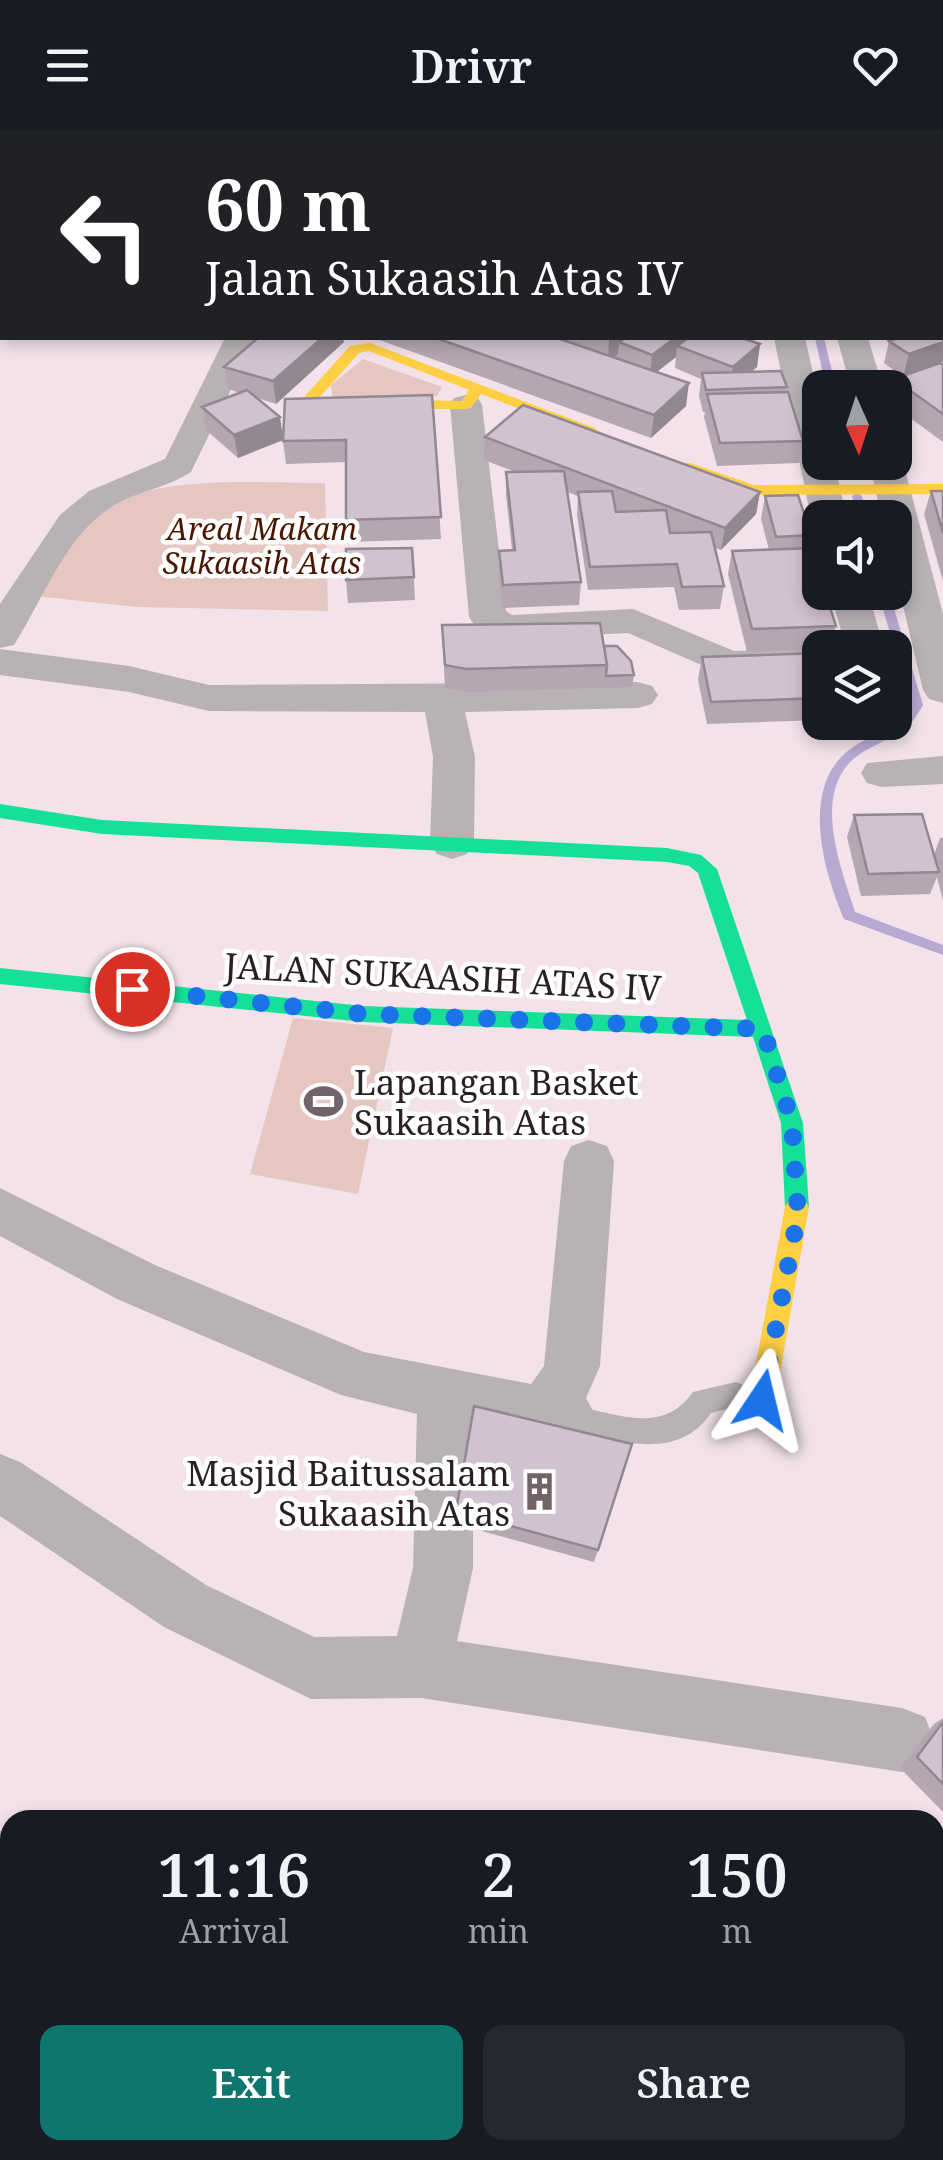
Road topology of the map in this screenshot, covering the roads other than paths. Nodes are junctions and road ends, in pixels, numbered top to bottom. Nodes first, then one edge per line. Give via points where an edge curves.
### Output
1 (239, 340) edge
2 (789, 340) edge
3 (855, 340) edge
4 (862, 370) edge
5 (471, 397) junction
6 (605, 436) edge
7 (660, 456) edge
8 (881, 480) edge
9 (891, 480) edge
10 (906, 480) edge
11 (943, 489) edge
12 (804, 500) edge
13 (824, 500) edge
14 (834, 500) edge
15 (0, 636) edge
16 (0, 662) edge
17 (802, 662) edge
18 (943, 690) edge
19 (638, 695) dead end
20 (443, 699) junction
21 (943, 770) edge
22 (882, 773) dead end
23 (0, 811) edge
24 (452, 842) junction
25 (0, 976) edge
26 (763, 1029) junction
27 (589, 1161) dead end
28 (0, 1210) edge
29 (445, 1394) junction
30 (749, 1398) joint
31 (554, 1415) junction
32 (0, 1482) edge
33 (421, 1667) junction
34 (902, 1740) dead end

1 - 15 street via 179,465 82,511
2 - 13 street
3 - 4 street
5 - 5 street via 361,347 310,399 318,406
5 - 6 street
5 - 17 street via 488,617 506,627 633,621 729,664
7 - 12 street via 752,490
8 - 14 street
9 - 18 street
10 - 11 street
16 - 20 street via 129,679 209,698
19 - 20 street
20 - 24 street via 454,758
21 - 22 street
23 - 24 street via 102,827
24 - 26 street via 694,860 707,869
25 - 26 street, JALAN SUKAASIH ATAS IV via 364,1014
26 - 30 street via 792,1123 798,1215
27 - 31 street via 572,1366
28 - 29 street via 136,1282 264,1337 361,1377
29 - 31 street
29 - 33 street via 443,1568
30 - 31 lane via 703,1401 684,1427 663,1434
32 - 33 street via 185,1606 311,1668
33 - 34 street

